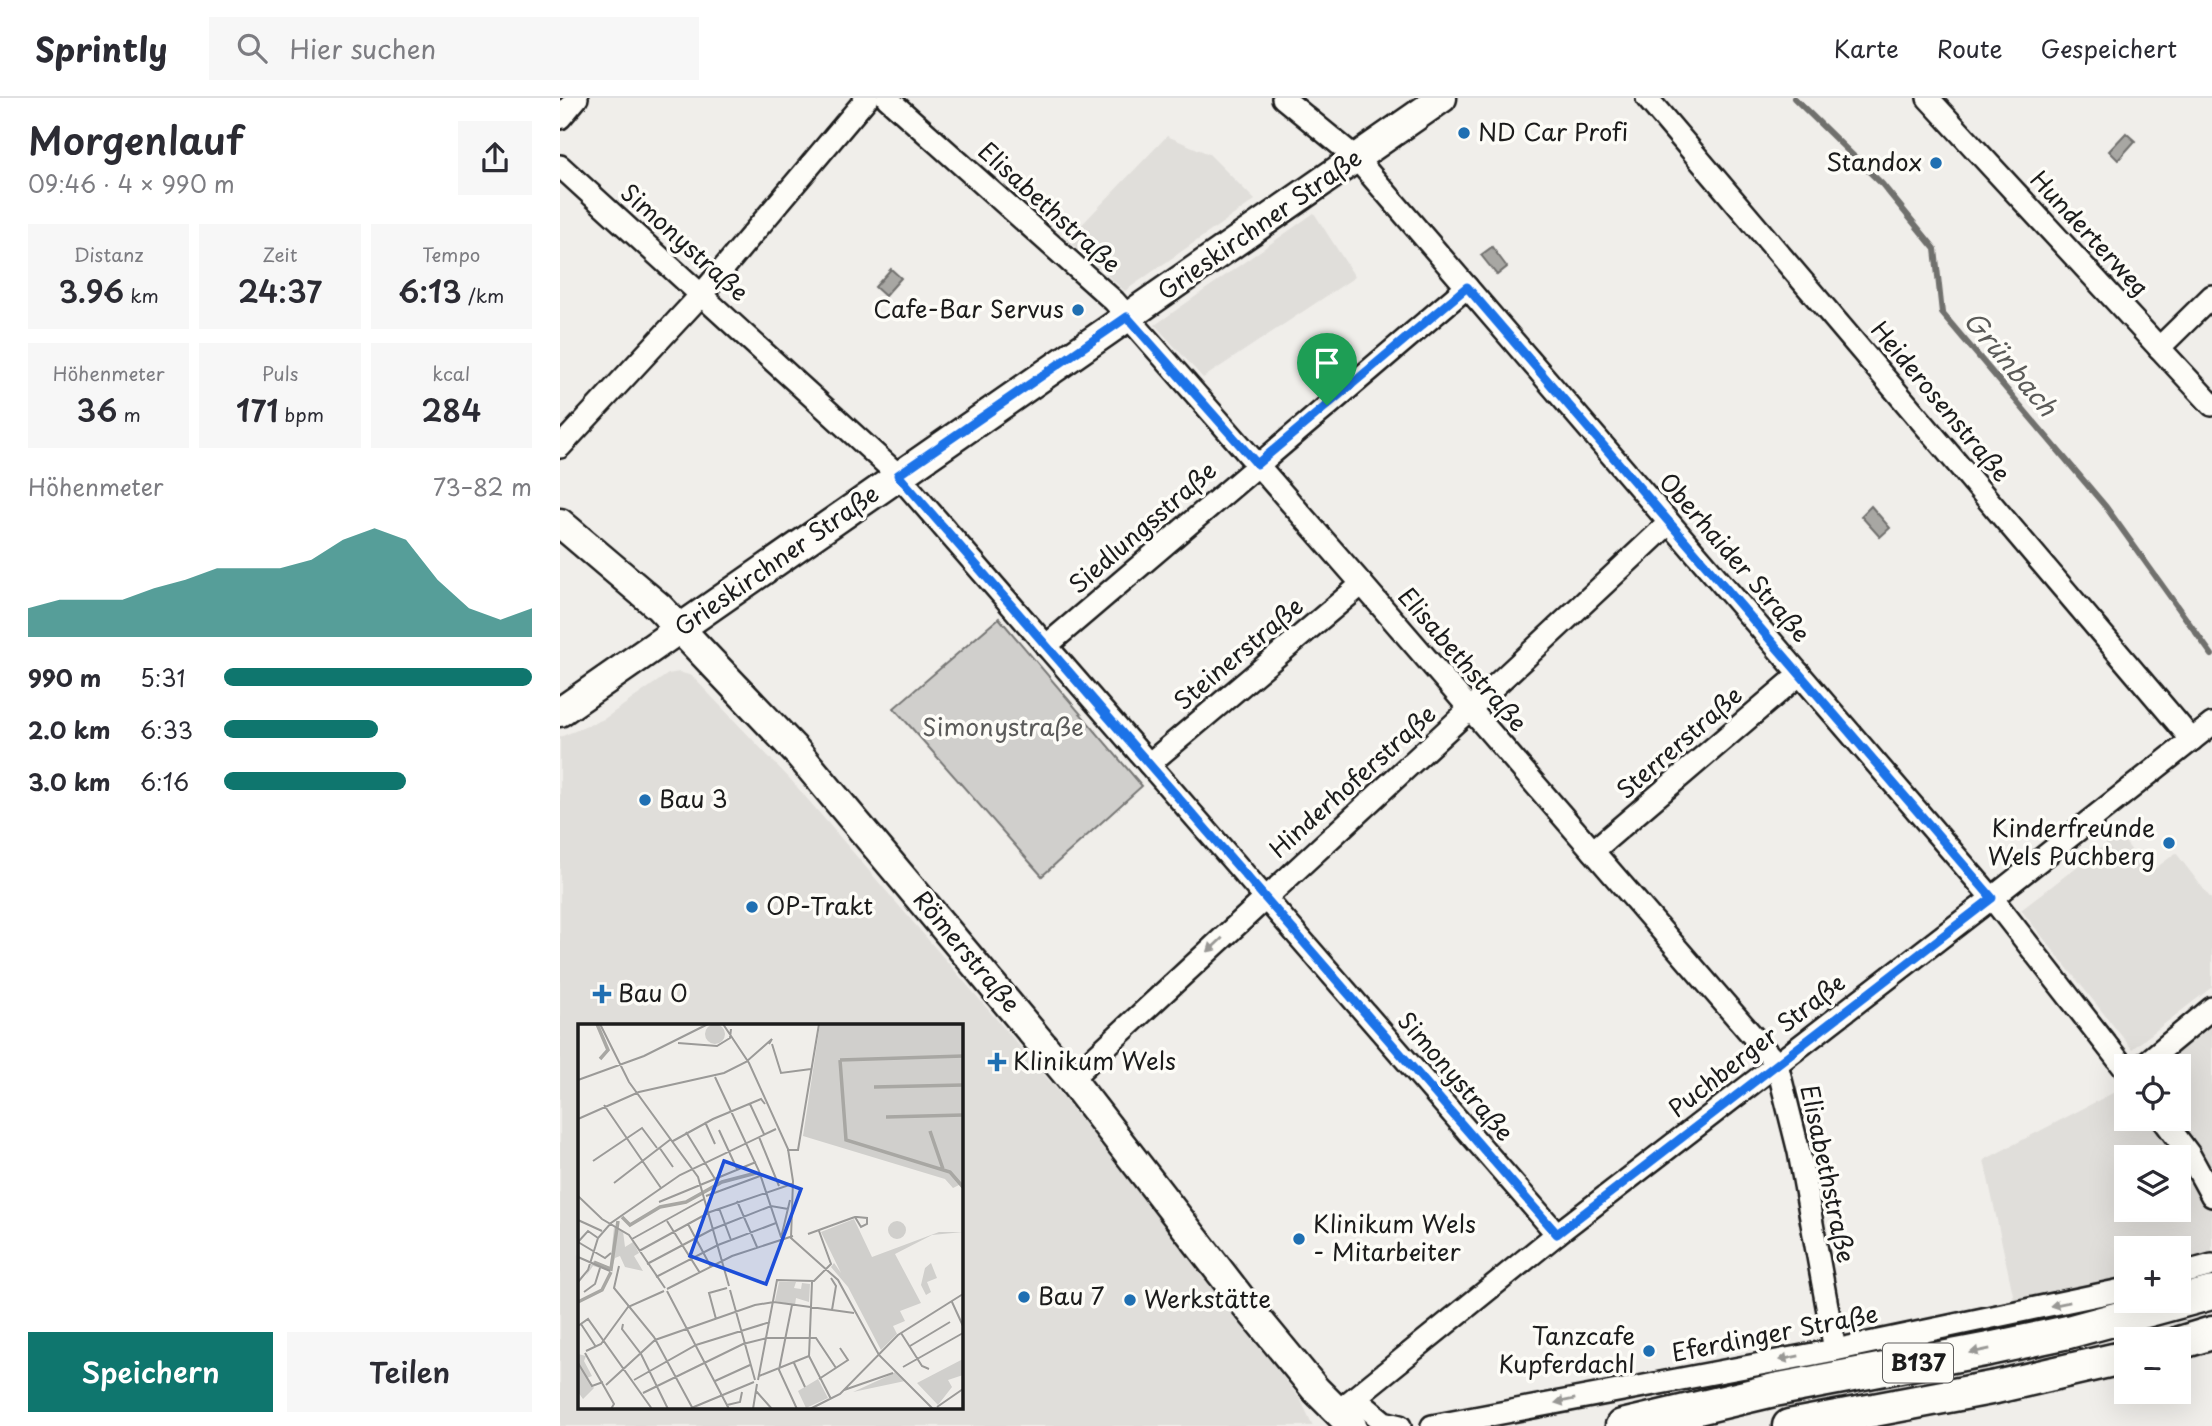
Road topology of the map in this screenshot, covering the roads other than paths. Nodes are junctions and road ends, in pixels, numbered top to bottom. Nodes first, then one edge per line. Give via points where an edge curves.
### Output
1 (577, 98) edge
2 (867, 98) edge
3 (887, 98) edge
4 (1283, 98) edge
5 (1442, 98) edge
6 (1647, 98) edge
7 (1927, 98) edge
8 (560, 118) edge
9 (1356, 158) junction
10 (560, 166) edge
11 (1467, 287) junction
12 (701, 295) junction
13 (2212, 296) edge
14 (1127, 317) junction
15 (2159, 348) junction
16 (2212, 405) edge
17 (560, 447) edge
18 (1257, 464) junction
19 (898, 475) junction
20 (560, 523) edge
21 (1669, 523) junction
22 (1362, 584) junction
23 (681, 629) junction
24 (1046, 646) junction
25 (1800, 674) junction
26 (1471, 711) junction
27 (560, 712) edge
28 (2212, 724) edge
29 (2192, 740) junction
30 (1149, 764) junction
31 (1593, 852) junction
32 (1265, 898) junction
33 (1992, 898) junction
34 (2212, 1008) edge
35 (2156, 1054) edge
36 (2114, 1055) edge
37 (1777, 1064) junction
38 (1072, 1079) junction
39 (2172, 1131) edge
40 (2212, 1196) edge
41 (1557, 1234) junction
42 (2212, 1265) edge
43 (2191, 1271) edge
44 (2114, 1292) edge
45 (2212, 1293) edge
46 (2212, 1333) edge
47 (2191, 1339) edge
48 (1835, 1350) junction
49 (2114, 1360) edge
50 (1347, 1415) edge
51 (1400, 1426) edge
52 (1432, 1426) edge
53 (1622, 1426) edge
54 (1789, 1426) edge

1 - 8 street
2 - 12 street
3 - 14 street, Elisabethstraße
4 - 9 street, Oberhaider Straße
5 - 9 main road, Grieskirchner Straße
6 - 29 street, Heiderosenstraße
7 - 15 street, Hunderterweg
9 - 11 street, Oberhaider Straße
9 - 14 main road, Grieskirchner Straße
10 - 12 street, Simonystraße
11 - 18 street, Siedlungsstraße
11 - 21 street, Oberhaider Straße
12 - 17 street
12 - 19 street, Simonystraße
13 - 15 street
14 - 18 street, Elisabethstraße
14 - 19 main road, Grieskirchner Straße
15 - 16 street, Hunderterweg
18 - 22 street, Elisabethstraße
18 - 24 street, Siedlungsstraße
19 - 23 main road, Grieskirchner Straße
19 - 24 street, Simonystraße
20 - 23 main road, Römerstraße
21 - 25 street, Oberhaider Straße
21 - 26 street, Hinderhoferstraße
22 - 26 street, Elisabethstraße
22 - 30 street, Steinerstraße
23 - 27 main road, Grieskirchner Straße
23 - 38 main road, Römerstraße via 797,752
24 - 30 street, Simonystraße
25 - 31 street, Sterrerstraße
25 - 33 street, Oberhaider Straße
26 - 31 street, Elisabethstraße
26 - 32 street, Hinderhoferstraße
28 - 29 street, Puchberger Straße
29 - 33 street, Puchberger Straße
30 - 32 street, Simonystraße
31 - 37 street, Elisabethstraße
32 -> 38 street, Hinderhoferstraße
32 - 41 street, Simonystraße
33 - 36 street, Oberhaider Straße
33 - 37 street, Puchberger Straße
34 - 35 street
37 - 41 street, Puchberger Straße
37 - 48 street, Elisabethstraße via 1799,1152
38 - 50 main road, Römerstraße via 1245,1304
39 - 40 street
41 - 50 street, Puchberger Straße
42 - 43 street
44 -> 48 street, Eferdinger Straße
45 -> 53 main road, B137 via 2054,1335 1774,1390
46 - 47 main road
48 -> 52 street, Eferdinger Straße
49 - 54 main road, B137
50 - 51 street

